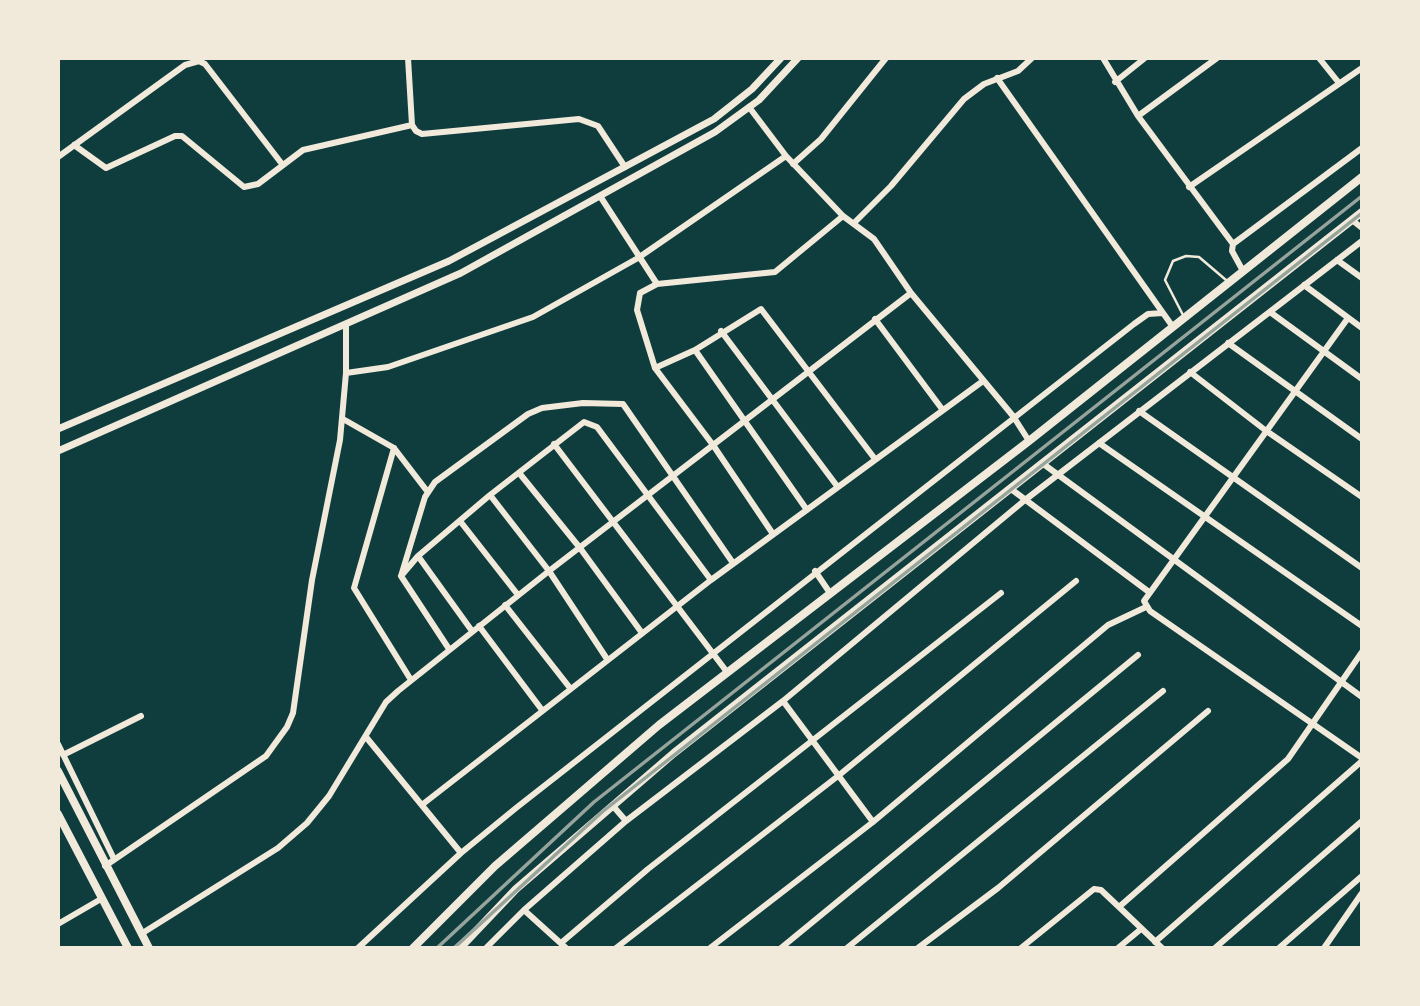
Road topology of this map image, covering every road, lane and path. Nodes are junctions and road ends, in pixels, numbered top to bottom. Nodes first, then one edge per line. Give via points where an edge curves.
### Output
1 (408, 58) edge
2 (781, 58) edge
3 (798, 58) edge
4 (886, 58) edge
5 (1032, 58) edge
6 (1103, 58) edge
7 (1144, 58) edge
8 (1217, 58) edge
9 (1319, 58) edge
10 (1362, 68) edge
11 (997, 78) junction
12 (1115, 82) junction
13 (1339, 83) junction
14 (749, 107) junction
15 (1138, 116) junction
16 (412, 125) junction
17 (74, 145) junction
18 (1362, 148) edge
19 (786, 156) junction
20 (58, 157) edge
21 (282, 164) junction
22 (793, 164) junction
23 (625, 167) junction
24 (1362, 177) edge
25 (1189, 187) junction
26 (600, 196) junction
27 (1362, 212) edge
28 (843, 216) junction
29 (1352, 220) junction
30 (855, 222) junction
31 (1362, 228) edge
32 (1362, 240) edge
33 (1233, 244) junction
34 (638, 257) junction
35 (1337, 260) junction
36 (1243, 271) junction
37 (1362, 278) edge
38 (1228, 283) junction
39 (657, 284) junction
40 (1304, 285) junction
41 (911, 293) junction
42 (1270, 312) junction
43 (1163, 313) junction
44 (1185, 318) junction
45 (1348, 318) junction
46 (875, 319) junction
47 (346, 324) junction
48 (1173, 327) junction
49 (1362, 328) edge
50 (721, 331) junction
51 (1228, 343) junction
52 (695, 351) junction
53 (1324, 351) junction
54 (655, 368) junction
55 (811, 371) junction
56 (1190, 372) junction
57 (346, 373) junction
58 (1362, 379) edge
59 (983, 381) junction
60 (1294, 390) junction
61 (775, 398) junction
62 (942, 410) junction
63 (1139, 411) junction
64 (1013, 416) junction
65 (343, 419) junction
66 (747, 421) junction
67 (58, 429) edge
68 (1265, 430) junction
69 (1362, 439) edge
70 (1029, 441) junction
71 (1099, 443) junction
72 (554, 444) junction
73 (713, 445) junction
74 (394, 448) junction
75 (58, 451) edge
76 (875, 459) junction
77 (1042, 463) junction
78 (520, 474) junction
79 (1057, 475) junction
80 (1233, 476) junction
81 (674, 477) junction
82 (837, 486) junction
83 (1011, 489) junction
84 (427, 491) junction
85 (489, 495) junction
86 (648, 497) junction
87 (1362, 497) edge
88 (1025, 500) junction
89 (807, 510) junction
90 (1205, 516) junction
91 (460, 521) junction
92 (615, 521) junction
93 (773, 534) junction
94 (580, 548) junction
95 (418, 556) junction
96 (1362, 558) edge
97 (1173, 559) junction
98 (733, 563) junction
99 (1360, 566) edge
100 (549, 570) junction
101 (815, 571) junction
102 (401, 576) junction
103 (711, 580) junction
104 (1076, 581) dead end
105 (1149, 592) junction
106 (830, 593) junction
107 (1001, 593) dead end
108 (518, 595) junction
109 (505, 605) junction
110 (678, 607) junction
111 (1146, 607) junction
112 (479, 626) junction
113 (1362, 626) edge
114 (472, 631) junction
115 (642, 633) junction
116 (449, 649) junction
117 (712, 651) junction
118 (1362, 652) edge
119 (1138, 655) dead end
120 (607, 659) junction
121 (727, 672) junction
122 (411, 680) junction
123 (1340, 682) junction
124 (570, 688) junction
125 (1163, 691) dead end
126 (1362, 697) edge
127 (783, 701) junction
128 (542, 710) junction
129 (1208, 711) dead end
130 (141, 716) dead end
131 (1314, 723) junction
132 (366, 737) junction
133 (813, 740) junction
134 (58, 744) edge
135 (64, 755) junction
136 (1362, 760) edge
137 (58, 771) edge
138 (838, 776) junction
139 (423, 804) junction
140 (613, 806) junction
141 (58, 814) edge
142 (626, 821) junction
143 (1362, 821) edge
144 (873, 822) junction
145 (461, 853) junction
146 (114, 859) junction
147 (105, 866) junction
148 (1362, 876) edge
149 (1362, 893) edge
150 (101, 899) junction
151 (1119, 907) junction
152 (524, 909) junction
153 (58, 923) edge
154 (1141, 929) junction
155 (141, 934) junction
156 (1155, 942) junction
157 (563, 946) edge
158 (128, 948) edge
159 (149, 948) edge
160 (358, 948) edge
161 (413, 948) edge
162 (460, 948) edge
163 (486, 948) edge
164 (616, 948) edge
165 (710, 948) edge
166 (781, 948) edge
167 (847, 948) edge
168 (918, 948) edge
169 (1021, 948) edge
170 (1118, 948) edge
171 (1162, 948) edge
172 (1215, 948) edge
173 (1279, 948) edge
174 (1324, 948) edge

1 - 16 street
2 - 23 street via 714,119
3 - 14 street
4 - 22 street via 821,139
5 - 11 street via 1018,71
6 - 12 street
7 - 12 street
8 - 15 street
9 - 13 street
10 - 13 street
11 - 30 street via 964,99
11 - 43 street
12 - 15 street
13 - 25 street
14 - 19 street
14 - 26 street via 715,132
15 - 25 street
16 - 21 street via 310,148
16 - 23 street via 422,134 515,123 590,121
17 - 20 street
17 - 21 street via 106,168 182,136 244,187 258,184
17 - 21 street via 185,65 199,61
18 - 33 street
19 - 22 street
19 - 34 street
22 - 28 street
23 - 67 street via 449,261
24 - 36 main road
25 - 33 street
26 - 34 street
26 - 47 street via 461,273
27 - 29 main road
28 - 30 street
28 - 39 street via 775,272
29 - 31 street
29 - 77 main road
30 - 41 street via 874,239
32 - 35 street
33 - 36 street
34 - 39 street
34 - 57 street via 513,326 388,367
35 - 37 street
35 - 40 street
36 - 38 main road
38 - 44 main road
38 - 44 lane via 1199,257 1173,261 1165,280
39 - 54 street via 639,293 636,305
40 - 42 street
40 - 45 street
41 - 46 street
41 - 59 street
42 - 51 street
42 - 53 street
43 - 48 street
43 - 64 street via 1141,318
44 - 48 main road
45 - 49 street
45 - 53 street
46 - 55 street
46 - 62 street
47 - 57 street
47 - 75 street
48 - 70 main road
50 - 52 street
50 - 55 street via 761,309
50 - 61 street
51 - 56 street
51 - 60 street
52 - 54 street
52 - 66 street
53 - 58 street
53 - 60 street
54 - 73 street
55 - 61 street
55 - 76 street
56 - 63 street
56 - 68 street
57 - 65 street
59 - 62 street
59 - 64 street
60 - 68 street
60 - 69 street
61 - 66 street
61 - 82 street
62 - 76 street
63 - 71 street
63 - 80 street
64 - 70 street
64 - 101 street
65 - 74 street
65 - 146 street via 312,580 293,713 287,726 266,755
66 - 73 street
66 - 89 street
68 - 80 street
68 - 87 street
70 - 106 main road
71 - 79 street
71 - 90 street
72 - 78 street
72 - 86 street via 590,422
72 - 92 street
73 - 81 street
73 - 93 street
74 - 84 street
74 - 122 street via 354,588
76 - 82 street
77 - 79 street
77 - 83 main road
78 - 85 street
78 - 94 street
79 - 88 street
79 - 97 street
80 - 90 street
80 - 99 street
81 - 84 street via 623,404 583,403 528,414
81 - 86 street
81 - 98 street
82 - 89 street
83 - 88 street
83 - 140 main road
84 - 102 street
85 - 91 street
85 - 100 street
86 - 92 street
86 - 103 street
88 - 105 street
88 - 127 street
89 - 93 street
90 - 97 street
90 - 113 street
91 - 95 street
91 - 108 street
92 - 94 street
92 - 110 street
93 - 98 street
94 - 100 street
94 - 115 street
95 - 102 street
95 - 114 street
96 - 99 street
97 - 105 street
97 - 123 street
98 - 103 street
100 - 108 street
100 - 120 street
101 - 106 street
101 - 117 street
102 - 116 street
103 - 110 street
104 - 138 street
105 - 111 street
106 - 121 main road
107 - 133 street
108 - 109 street
109 - 112 street
109 - 124 street
110 - 115 street
110 - 117 street
111 - 131 street
111 - 144 street via 1108,625
112 - 114 street
112 - 128 street
114 - 116 street
115 - 120 street
116 - 122 street
117 - 121 street
117 - 145 street
118 - 123 street
119 - 166 street
120 - 124 street
121 - 161 main road via 495,866
122 - 132 street via 386,702
123 - 126 street
123 - 131 street
124 - 128 street
125 - 167 street
127 - 133 street
127 - 142 street
128 - 139 street
129 - 168 street
130 - 135 street
131 - 136 street
131 - 151 street via 1287,759
132 - 139 street
132 - 155 street via 320,808 292,837
133 - 138 street
133 - 157 street via 648,869
134 - 135 street
135 - 146 street
136 - 156 street
137 - 147 main road
138 - 144 street
138 - 164 street
139 - 145 street
140 - 142 street
140 - 162 main road via 516,889
141 - 150 main road
142 - 152 street
143 - 172 street
144 - 165 street
145 - 160 street
146 - 147 street
147 - 155 main road
148 - 173 street
149 - 174 street
150 - 153 street
150 - 158 main road
151 - 154 street
151 - 169 street via 1094,889
152 - 157 street
152 - 163 street
154 - 156 street
154 - 170 street
155 - 159 main road
156 - 171 street

